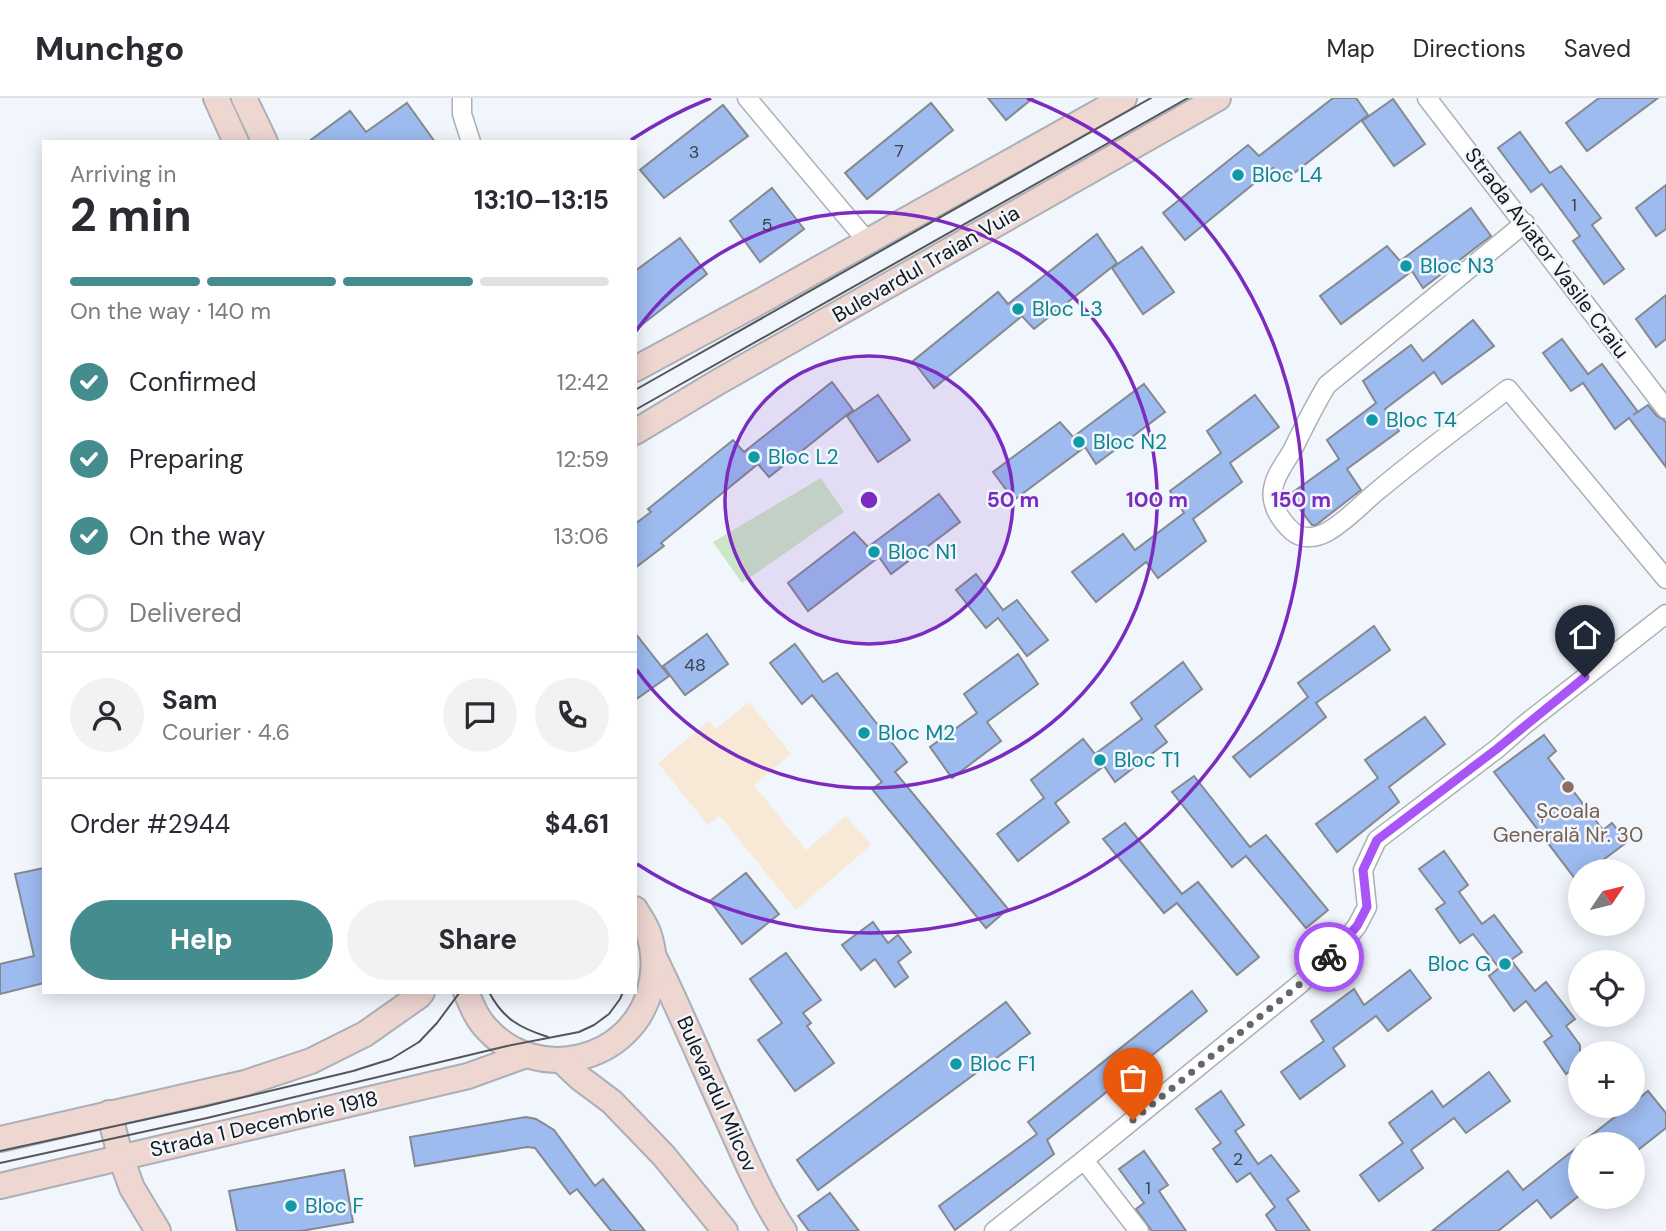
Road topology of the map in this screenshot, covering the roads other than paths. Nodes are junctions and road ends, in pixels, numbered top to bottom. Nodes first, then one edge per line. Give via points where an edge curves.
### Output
1 (216, 98) edge
2 (244, 98) edge
3 (462, 98) edge
4 (747, 98) edge
5 (1124, 98) edge
6 (1219, 98) edge
7 (1427, 98) edge
8 (235, 140) edge
9 (264, 140) edge
10 (470, 140) edge
11 (1525, 223) junction
12 (867, 241) junction
13 (637, 368) edge
14 (1666, 409) edge
15 (637, 431) edge
16 (1666, 579) edge
17 (1666, 614) edge
18 (637, 912) edge
19 (653, 956) junction
20 (420, 994) edge
21 (467, 994) edge
22 (526, 1055) junction
23 (562, 1061) junction
24 (109, 1114) junction
25 (0, 1139) edge
26 (121, 1158) junction
27 (1084, 1160) junction
28 (0, 1186) edge
29 (158, 1231) edge
30 (725, 1231) edge
31 (784, 1231) edge
32 (993, 1231) edge
33 (1139, 1231) edge

1 - 8 main road
2 - 9 main road
3 - 10 street
4 - 12 street
5 - 12 main road
6 - 15 main road, Bulevardul Traian Vuia
7 - 11 street, Strada Aviator Vasile Craiu
11 - 14 street, Strada Aviator Vasile Craiu
11 - 16 street via 1327,385 1278,475 1272,491 1275,508 1297,535 1325,533 1507,389
12 - 13 main road
17 - 27 street via 1377,840 1363,870 1367,907 1339,948
18 - 19 main road via 648,931
19 - 23 main road via 653,978 637,1020 605,1049
19 - 31 main road, Bulevardul Milcov
20 - 24 main road via 365,1034 311,1061 245,1083
21 - 22 main road via 488,1030
22 - 23 main road
22 - 26 main road, Strada 1 Decembrie 1918 via 468,1076
23 - 30 main road via 612,1102 664,1156
24 - 25 main road
24 - 26 main road
26 - 28 main road, Strada 1 Decembrie 1918
26 - 29 main road via 132,1188
27 - 32 street
27 - 33 street

